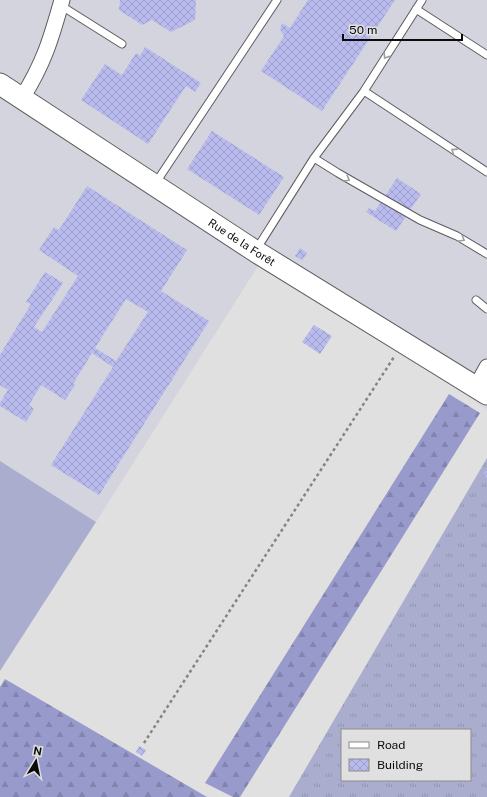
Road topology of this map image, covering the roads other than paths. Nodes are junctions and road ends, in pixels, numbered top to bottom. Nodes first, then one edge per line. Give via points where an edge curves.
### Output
1 (277, 0) edge
2 (422, 0) edge
3 (61, 3) edge
4 (416, 10) junction
5 (122, 44) dead end
6 (487, 54) edge
7 (0, 84) edge
8 (364, 91) junction
9 (22, 98) junction
10 (314, 158) junction
11 (487, 172) edge
12 (154, 186) junction
13 (255, 250) junction
14 (487, 254) edge
15 (476, 300) dead end
16 (487, 309) edge
17 (487, 367) edge
18 (481, 391) edge

1 - 12 lane
2 - 4 lane
3 - 5 lane
3 - 9 street via 48,50 39,71
4 - 6 lane
4 -> 8 lane
7 - 9 street, Rue de la Forêt
8 - 10 lane
11 -> 8 lane
9 - 12 street, Rue de la Forêt
10 - 13 lane
10 -> 14 lane via 420,220 457,236
12 - 13 street, Rue de la Forêt
13 - 18 street, Rue de la Forêt
15 - 16 lane
17 - 18 street

